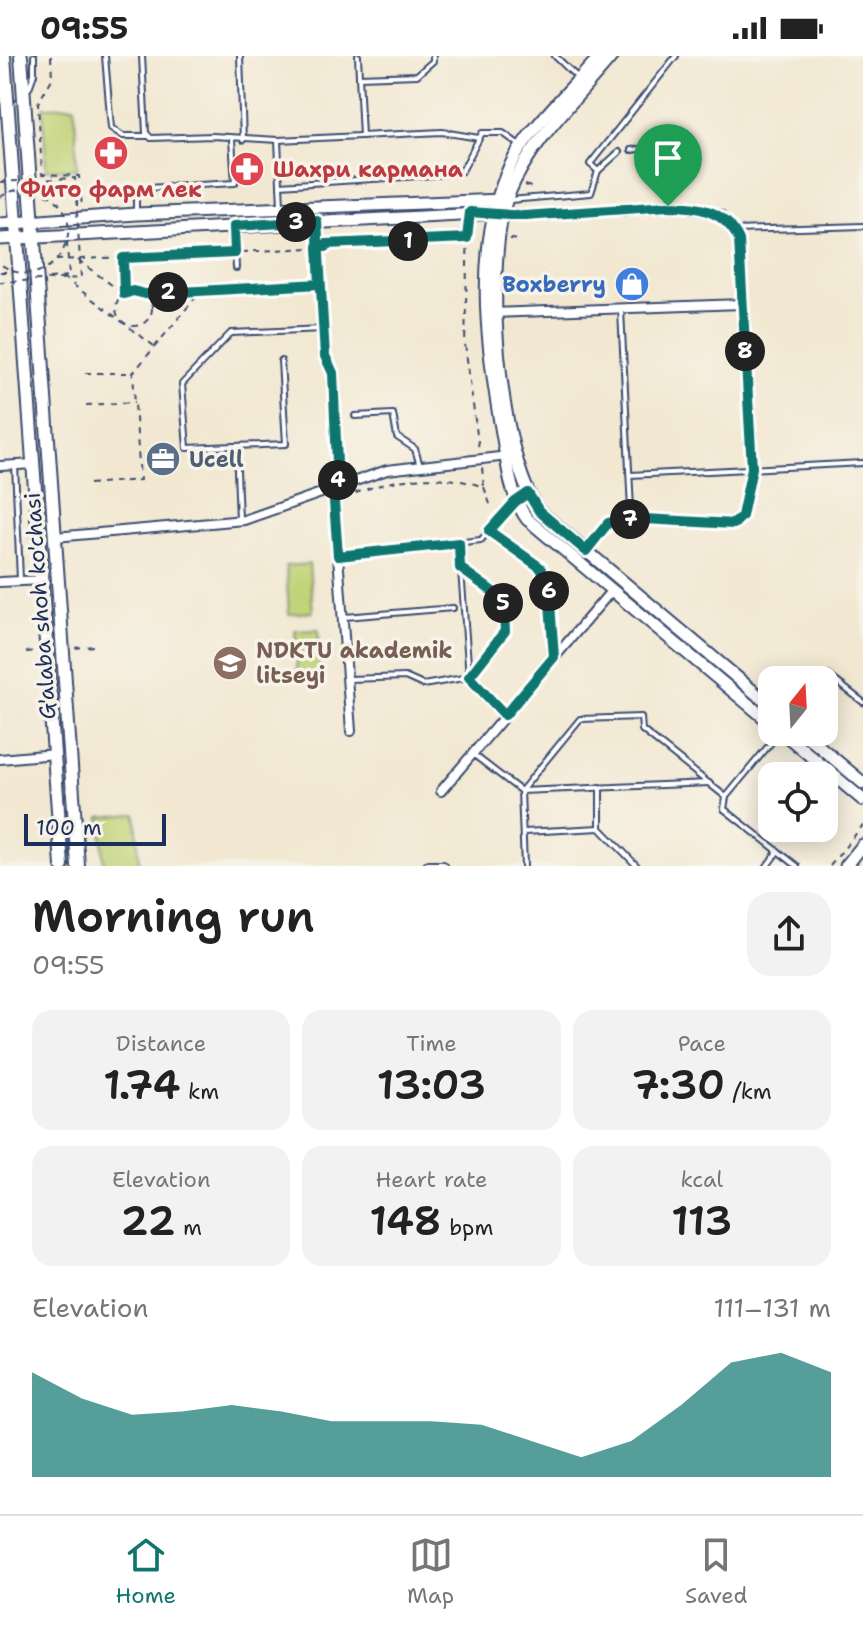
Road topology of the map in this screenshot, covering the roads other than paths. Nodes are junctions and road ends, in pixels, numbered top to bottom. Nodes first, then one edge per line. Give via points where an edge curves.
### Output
1 (4, 56) edge
2 (21, 56) edge
3 (34, 56) edge
4 (105, 56) edge
5 (142, 56) edge
6 (240, 56) edge
7 (358, 56) edge
8 (433, 56) edge
9 (555, 56) edge
10 (600, 56) edge
11 (612, 56) edge
12 (676, 56) edge
13 (359, 77) junction
14 (580, 79) junction
15 (24, 102) junction
16 (147, 136) junction
17 (362, 136) junction
18 (479, 138) junction
19 (232, 139) junction
20 (243, 140) junction
21 (278, 140) junction
22 (523, 148) junction
23 (631, 150) dead end
24 (619, 152) dead end
25 (598, 171) junction
26 (280, 185) junction
27 (668, 206) junction
28 (500, 207) junction
29 (281, 208) junction
30 (136, 214) junction
31 (32, 222) junction
32 (16, 223) junction
33 (0, 224) edge
34 (234, 226) junction
35 (863, 226) edge
36 (735, 230) junction
37 (34, 237) junction
38 (17, 238) junction
39 (0, 239) edge
40 (236, 268) dead end
41 (742, 304) junction
42 (621, 311) junction
43 (493, 313) junction
44 (281, 361) dead end
45 (355, 416) dead end
46 (236, 446) junction
47 (511, 456) junction
48 (863, 463) edge
49 (36, 464) junction
50 (15, 465) junction
51 (0, 466) edge
52 (420, 466) junction
53 (752, 468) junction
54 (630, 475) junction
55 (336, 487) junction
56 (528, 493) junction
57 (515, 502) junction
58 (627, 518) junction
59 (239, 521) junction
60 (489, 531) junction
61 (55, 537) junction
62 (459, 543) junction
63 (586, 551) junction
64 (338, 556) junction
65 (460, 568) junction
66 (43, 580) junction
67 (21, 581) junction
68 (0, 582) edge
69 (612, 590) junction
70 (453, 608) dead end
71 (342, 617) junction
72 (554, 657) junction
73 (469, 677) junction
74 (347, 679) junction
75 (838, 683) edge
76 (758, 695) edge
77 (863, 702) edge
78 (758, 712) edge
79 (505, 715) junction
80 (351, 731) dead end
81 (769, 746) edge
82 (798, 746) edge
83 (819, 746) edge
84 (55, 754) junction
85 (473, 754) junction
86 (0, 759) edge
87 (709, 783) junction
88 (863, 783) edge
89 (600, 787) junction
90 (441, 791) dead end
91 (521, 791) junction
92 (726, 797) junction
93 (863, 800) edge
94 (600, 828) junction
95 (524, 832) junction
96 (863, 845) edge
97 (778, 851) junction
98 (62, 866) edge
99 (78, 866) edge
100 (428, 866) edge
101 (443, 866) edge
102 (524, 866) edge
103 (637, 866) edge
104 (767, 866) edge
105 (797, 866) edge
106 (846, 866) edge

1 - 32 main road, G'alaba shoh ko'chasi
2 - 15 main road, G'alaba shoh ko'chasi
3 - 15 lane
4 - 16 lane via 111,128 123,136
5 - 16 lane
6 - 20 lane
7 - 13 lane
8 - 13 lane via 417,75
9 - 14 lane
10 - 14 main road
11 - 28 main road via 529,155
12 - 25 lane via 590,164
13 - 17 lane
14 - 22 main road
15 - 31 main road, G'alaba shoh ko'chasi
16 - 19 lane
17 - 18 lane via 442,132
17 - 21 lane
18 - 22 lane via 482,133 503,133
18 - 26 lane via 462,171 450,174
19 - 20 lane
19 - 30 lane via 235,183 147,188 136,196
20 - 21 lane
21 - 26 lane
22 - 28 main road via 507,172
23 - 27 lane via 655,147 671,152 677,190
24 - 25 lane
25 - 28 lane via 591,193
26 - 29 lane
27 - 28 street via 524,216
27 - 36 street via 702,208 721,215
28 - 29 main road
28 - 34 main road
28 - 43 main road via 487,275
29 - 30 main road
30 - 31 main road
31 - 32 main road
31 - 37 main road, G'alaba shoh ko'chasi
32 - 33 main road
32 - 38 main road, G'alaba shoh ko'chasi
34 - 37 main road
34 - 40 lane
35 - 36 lane
36 - 41 street
37 - 38 main road
37 - 61 main road, G'alaba shoh ko'chasi
38 - 39 main road
38 - 49 main road, G'alaba shoh ko'chasi
41 - 42 street
41 - 53 street
42 - 43 street
42 - 54 lane
43 - 47 main road via 495,394
44 - 46 lane via 286,444
45 - 52 lane via 393,414 397,437 415,449
46 - 55 lane via 187,448 182,384 231,333 323,329 325,356 333,373
46 - 59 lane
47 - 52 street
47 - 56 main road
47 - 57 main road
48 - 53 lane
49 - 50 street
49 - 66 main road, G'alaba shoh ko'chasi
50 - 51 street
50 - 67 lane
52 - 55 street via 387,470
53 - 54 lane
53 - 58 lane via 742,516 734,524
54 - 58 lane
55 - 59 street
55 - 64 street
56 - 57 lane
56 - 63 main road via 539,511
57 - 60 lane
57 - 69 main road via 527,519
58 - 63 lane via 608,523
59 - 61 street
60 - 62 lane via 481,540
60 - 72 lane via 541,568 549,590
61 - 99 main road, G'alaba shoh ko'chasi
62 - 64 lane
62 - 65 lane
63 - 76 main road
64 - 71 street
65 - 73 lane
65 - 73 lane via 503,599 505,631
66 - 67 street
66 - 84 main road, G'alaba shoh ko'chasi
67 - 68 street
69 - 72 street
69 - 78 main road
70 - 71 lane
71 - 74 street
72 - 79 street
73 - 74 lane via 423,685 405,677
73 - 79 lane
74 - 80 street
75 - 77 lane
79 - 85 street
81 - 92 lane
82 - 93 main road
83 - 88 main road
84 - 86 street
84 - 98 main road, G'alaba shoh ko'chasi
85 - 90 street
85 - 91 lane
87 - 89 lane
87 - 91 lane via 642,730 641,717 580,719
87 - 92 lane
89 - 91 lane
89 - 94 lane
91 - 95 lane
92 - 97 lane via 724,809
94 - 95 lane
94 - 103 lane
95 - 102 lane
96 - 106 main road
97 - 104 lane
97 - 105 lane
100 - 101 street

